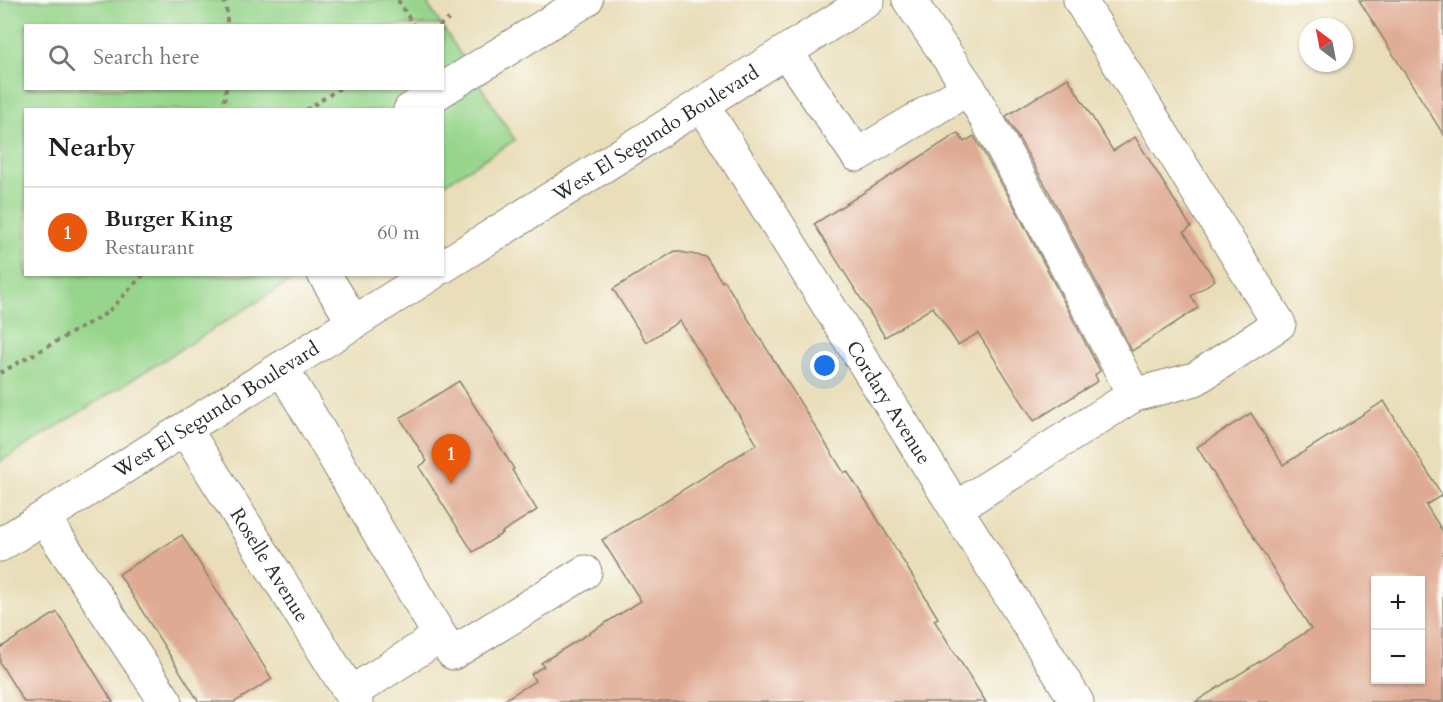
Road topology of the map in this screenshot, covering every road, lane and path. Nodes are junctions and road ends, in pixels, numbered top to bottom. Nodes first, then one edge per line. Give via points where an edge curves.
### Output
1 (225, 0) edge
2 (398, 0) edge
3 (586, 0) edge
4 (868, 0) edge
5 (909, 0) edge
6 (1080, 0) edge
7 (449, 19) dead end
8 (227, 24) edge
9 (413, 24) edge
10 (442, 24) edge
11 (786, 52) junction
12 (969, 88) junction
13 (444, 89) edge
14 (226, 90) edge
15 (337, 90) edge
16 (442, 90) edge
17 (702, 104) junction
18 (223, 108) edge
19 (309, 108) edge
20 (413, 108) edge
21 (444, 266) edge
22 (142, 276) edge
23 (325, 276) edge
24 (428, 276) edge
25 (354, 322) junction
26 (282, 368) junction
27 (0, 373) edge
28 (1134, 395) junction
29 (185, 429) junction
30 (956, 508) junction
31 (44, 518) junction
32 (0, 545) edge
33 (585, 572) dead end
34 (440, 636) junction
35 (354, 698) edge
36 (166, 702) edge
37 (1077, 702) edge

1 - 8 path
2 - 9 path
3 - 13 main road
4 - 11 main road, West El Segundo Boulevard
5 - 12 main road
6 - 28 main road via 1279,324 1195,379
7 - 10 path
11 - 12 main road via 856,155
11 - 17 main road, West El Segundo Boulevard
12 - 28 main road
14 - 18 path
15 - 19 path
16 - 20 main road
17 - 21 main road, West El Segundo Boulevard
17 - 30 main road, Cordary Avenue
22 - 27 path via 107,313
23 - 25 main road
24 - 25 main road, West El Segundo Boulevard
25 - 26 main road, West El Segundo Boulevard
26 - 29 main road, West El Segundo Boulevard
26 - 34 main road
28 - 30 main road
29 - 31 main road, West El Segundo Boulevard
29 - 35 main road, Roselle Avenue
30 - 37 main road, Cordary Avenue
31 - 32 main road, West El Segundo Boulevard
31 - 36 main road
33 - 34 main road via 453,653
34 - 35 main road

